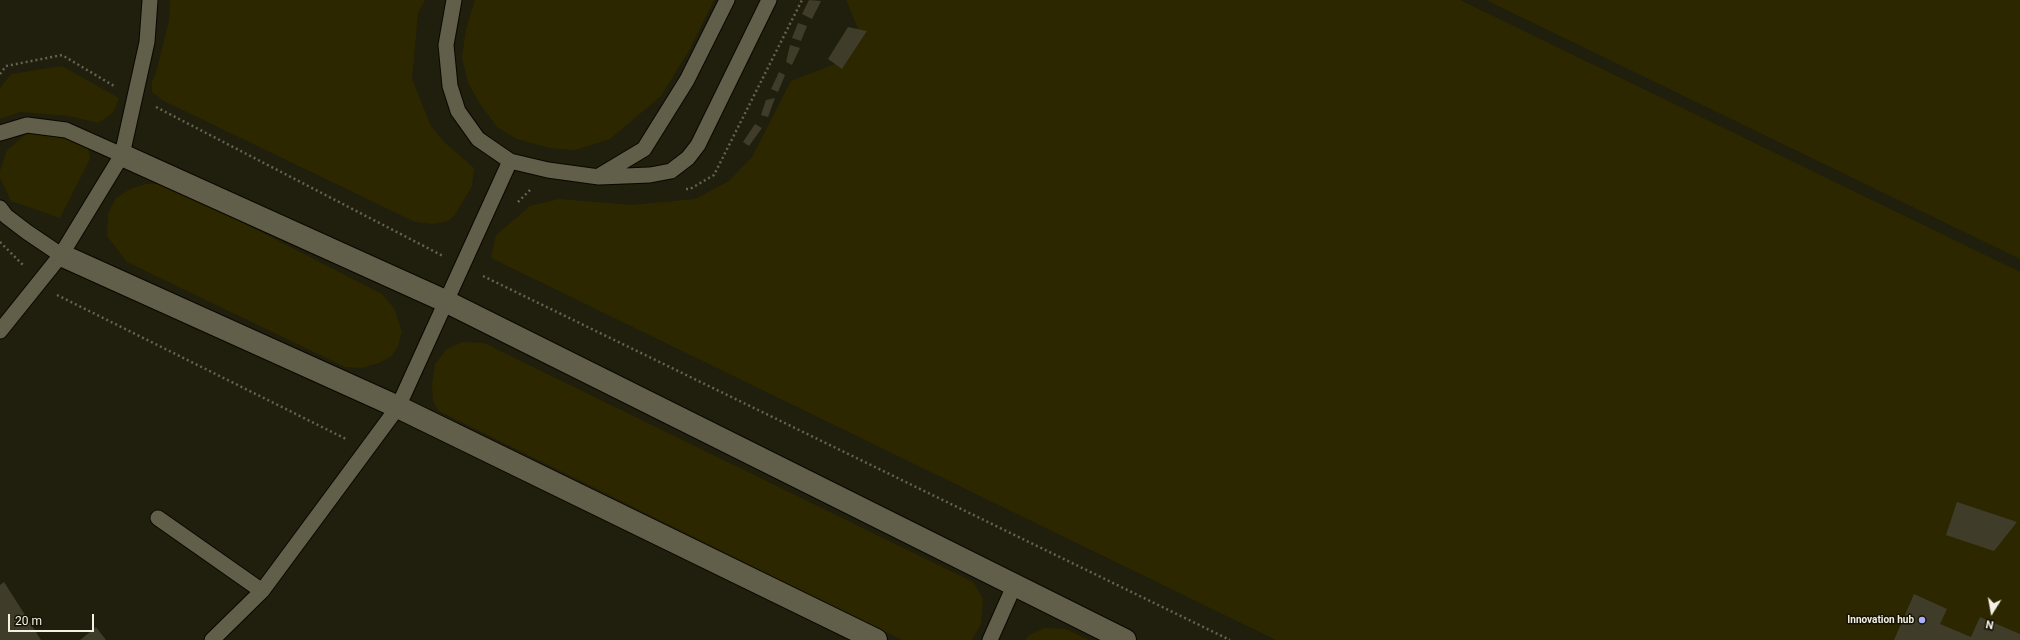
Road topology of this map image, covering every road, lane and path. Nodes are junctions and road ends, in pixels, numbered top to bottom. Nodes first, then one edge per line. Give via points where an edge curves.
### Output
1 (150, 0) edge
2 (454, 0) edge
3 (727, 0) edge
4 (769, 0) edge
5 (0, 74) edge
6 (135, 96) junction
7 (0, 133) edge
8 (122, 155) junction
9 (510, 161) junction
10 (599, 177) junction
11 (0, 208) edge
12 (0, 242) edge
13 (61, 255) junction
14 (462, 266) junction
15 (40, 281) junction
16 (446, 301) junction
17 (0, 331) edge
18 (398, 407) junction
19 (367, 449) junction
20 (158, 518) dead end
21 (1014, 586) junction
22 (262, 591) junction
23 (212, 640) edge
24 (876, 640) edge
25 (990, 640) edge
26 (1125, 640) edge
27 (1230, 640) edge

1 - 6 lane via 147,42
2 - 9 lane via 446,45 450,86 458,111 478,139
3 - 10 lane via 686,80 644,150
4 - 10 lane via 698,145 688,158 671,171 650,175
5 - 6 path via 6,66 62,55
6 - 8 lane
6 - 14 path
7 - 8 lane via 27,125 66,130
8 - 13 lane
8 - 16 street
9 - 10 lane via 548,170
9 - 14 lane
11 - 13 lane via 6,216
12 - 15 path
13 - 15 lane
13 - 18 street
14 - 16 lane
14 - 27 path
15 - 17 lane
15 - 19 path via 47,290
16 - 18 lane
16 - 21 street
18 - 19 lane
18 - 24 street
19 - 22 lane
20 - 22 lane
21 - 25 lane
21 - 26 street
22 - 23 lane

